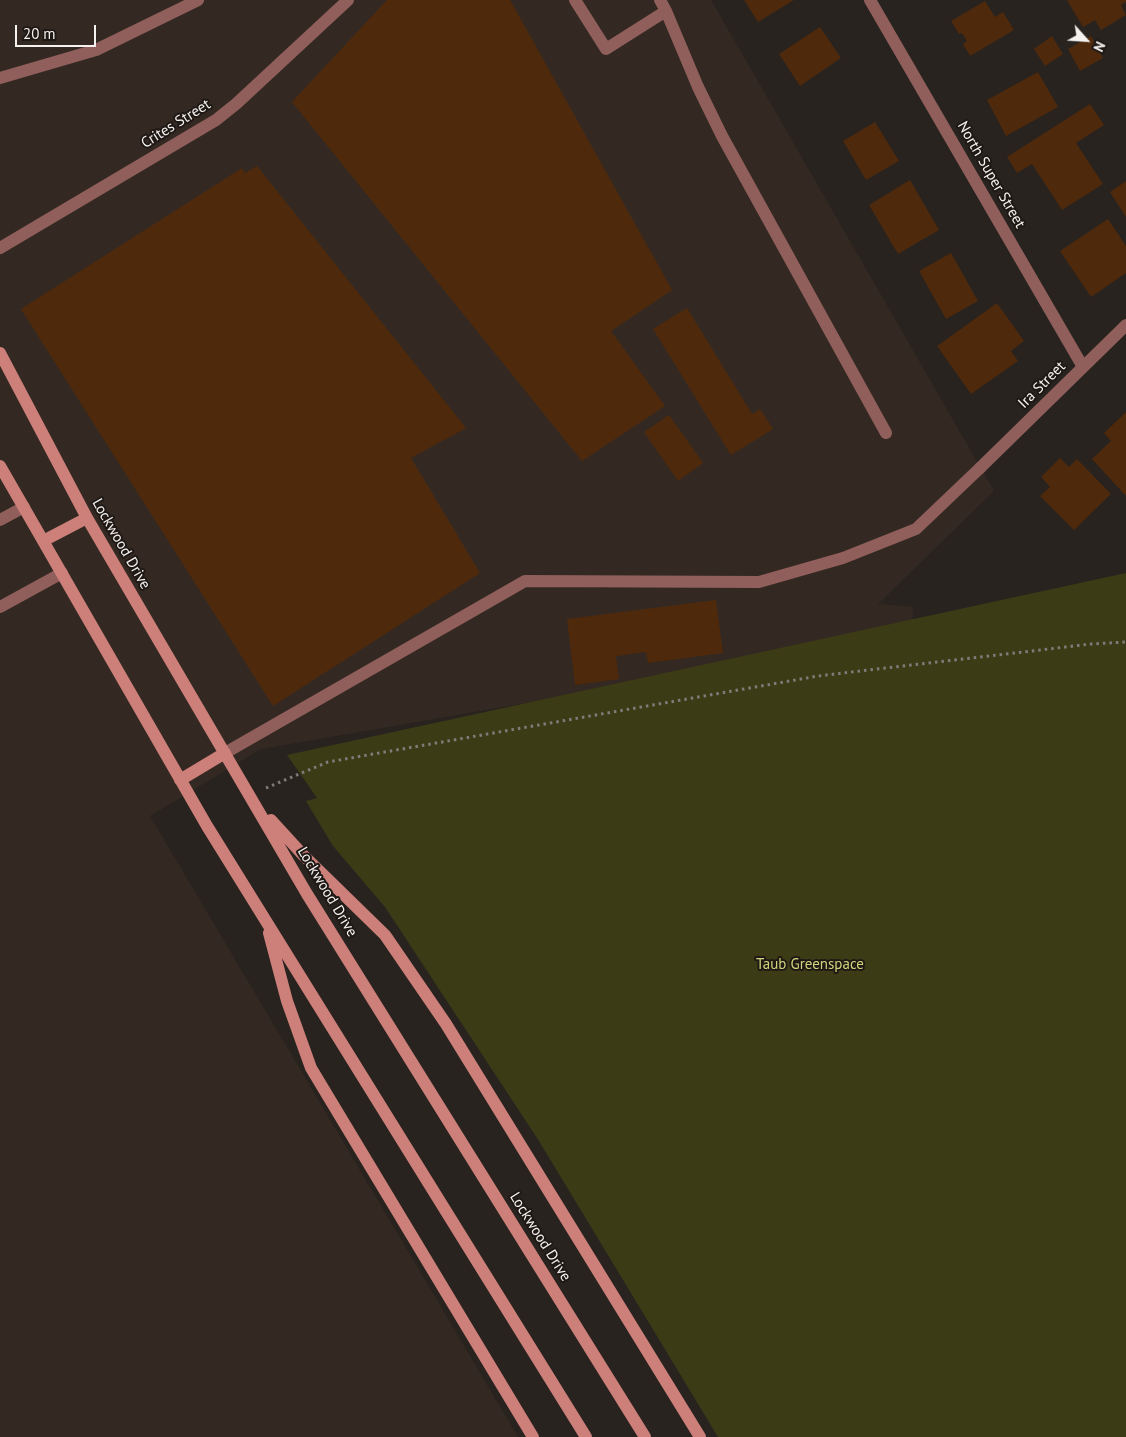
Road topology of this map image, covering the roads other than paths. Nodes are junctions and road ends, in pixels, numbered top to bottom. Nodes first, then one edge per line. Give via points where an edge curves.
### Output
1 (198, 0) edge
2 (348, 0) edge
3 (574, 0) edge
4 (870, 0) edge
5 (663, 6) edge
6 (0, 78) edge
7 (0, 248) edge
8 (1126, 325) edge
9 (0, 354) edge
10 (1083, 366) junction
11 (886, 433) dead end
12 (0, 466) edge
13 (24, 507) junction
14 (87, 518) junction
15 (0, 520) edge
16 (43, 540) junction
17 (62, 573) junction
18 (0, 607) edge
19 (225, 753) junction
20 (180, 780) junction
21 (251, 797) junction
22 (266, 921) junction
23 (533, 1437) edge
24 (586, 1437) edge
25 (645, 1437) edge
26 (700, 1437) edge

1 - 6 street via 96,50
2 - 7 street, Crites Street via 216,120
3 - 5 street via 606,49
4 - 10 street, North Super Street
5 - 11 street via 722,136
8 - 10 street, Ira Street
9 - 14 main road, Lockwood Drive
10 - 19 street, Ira Street via 916,530 843,558 759,582 525,580
12 - 13 main road
13 - 15 street
13 - 16 main road
14 - 16 main road
14 - 19 main road, Lockwood Drive
16 - 17 main road
17 - 18 street
17 - 20 main road
19 - 20 main road
19 - 21 main road, Lockwood Drive
20 - 22 main road
21 - 25 main road, Lockwood Drive via 307,894
21 - 26 main road via 303,855 385,935 446,1024
22 - 23 main road via 287,1001 311,1068
22 - 24 main road

